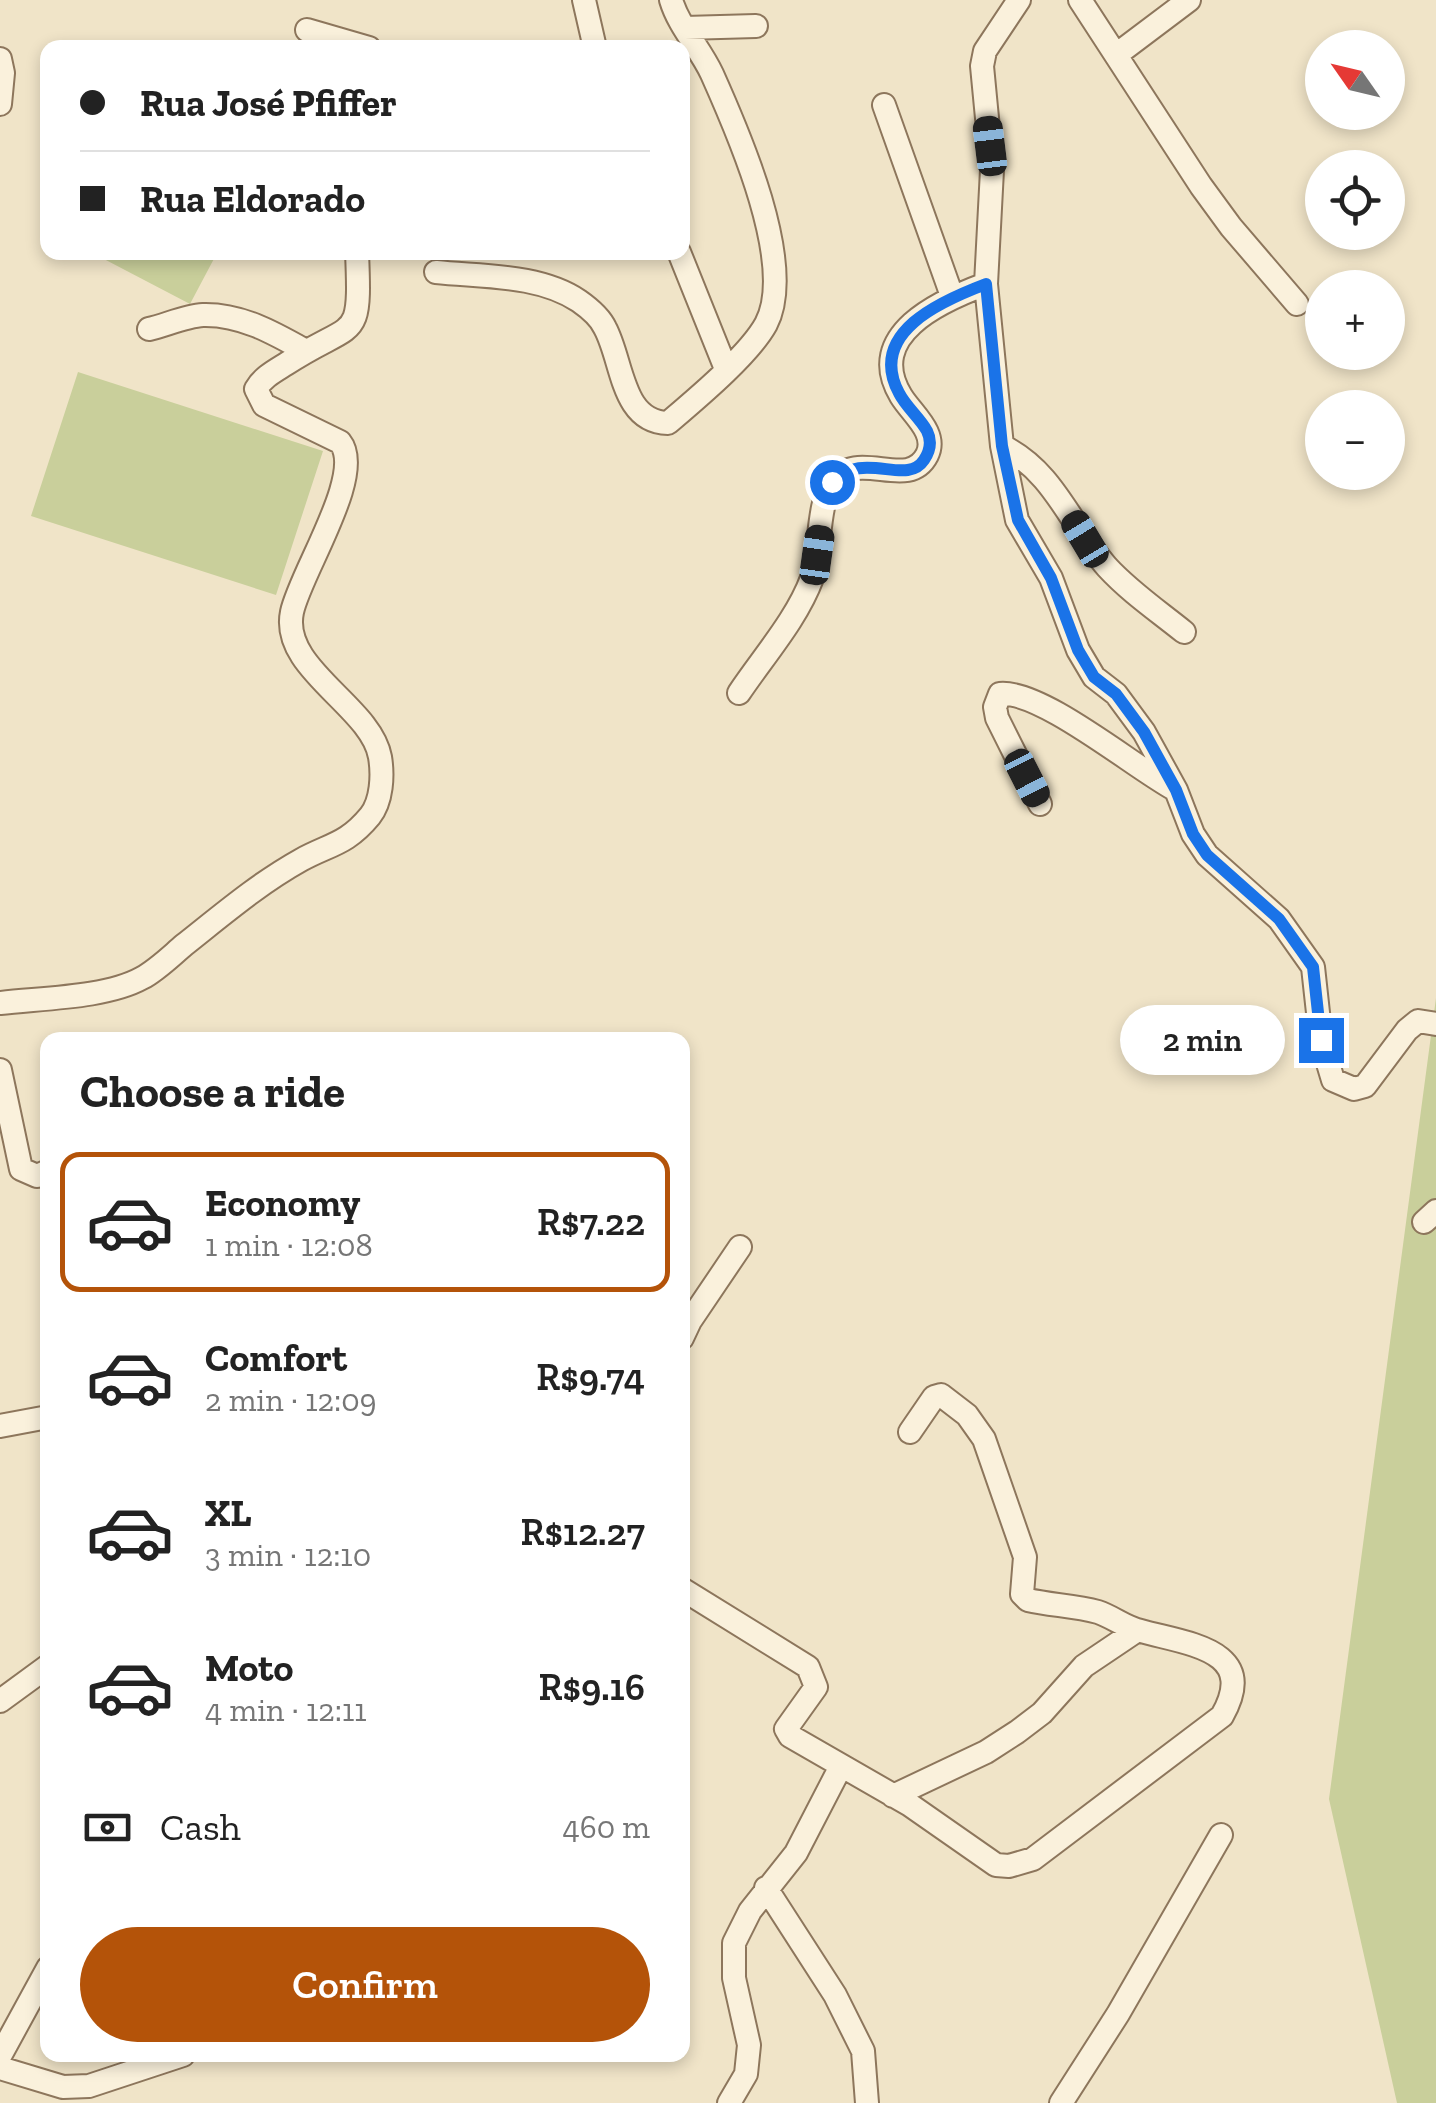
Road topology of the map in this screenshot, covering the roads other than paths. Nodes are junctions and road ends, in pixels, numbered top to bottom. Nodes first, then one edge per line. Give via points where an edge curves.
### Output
1 (584, 0) edge
2 (671, 0) edge
3 (1019, 0) edge
4 (1080, 0) edge
5 (1188, 0) edge
6 (756, 26) dead end
7 (685, 28) junction
8 (307, 30) dead end
9 (341, 40) edge
10 (586, 40) edge
11 (1116, 55) junction
12 (0, 59) edge
13 (0, 104) edge
14 (884, 104) dead end
15 (358, 260) edge
16 (681, 260) edge
17 (436, 272) dead end
18 (986, 284) junction
19 (952, 296) junction
20 (1296, 304) dead end
21 (149, 330) dead end
22 (306, 351) junction
23 (726, 369) junction
24 (1002, 446) junction
25 (1184, 632) dead end
26 (738, 693) dead end
27 (1176, 790) junction
28 (1040, 804) dead end
29 (0, 1003) edge
30 (1436, 1024) edge
31 (0, 1070) edge
32 (40, 1175) edge
33 (740, 1248) dead end
34 (690, 1321) edge
35 (40, 1418) edge
36 (0, 1426) edge
37 (910, 1432) dead end
38 (690, 1594) edge
39 (1136, 1630) junction
40 (40, 1672) edge
41 (0, 1702) edge
42 (841, 1766) junction
43 (894, 1796) junction
44 (1220, 1834) dead end
45 (766, 1888) junction
46 (40, 1983) edge
47 (0, 2056) edge
48 (161, 2062) edge
49 (0, 2068) edge
50 (729, 2103) edge
51 (867, 2103) edge
52 (1061, 2103) edge

1 - 10 street
2 - 7 street
3 - 18 street via 982,66 992,170
4 - 11 street
5 - 11 street
6 - 7 street
7 - 23 street via 711,71 771,240 773,306 755,341
8 - 9 street
11 - 20 street via 1220,214
12 - 13 street
14 - 19 street
15 - 22 street via 357,318 345,334
16 - 23 street
17 - 23 street via 542,284 581,302 600,318 631,400 653,422 668,422
18 - 19 street
18 - 24 street
19 - 26 street via 904,331 889,365 898,393 926,429 930,447 924,460 900,471 858,466 832,482 805,594
21 - 22 street via 200,315 229,317
22 - 29 street via 256,389 264,404 347,450 336,504 292,612 292,632 308,664 380,752 382,782 373,813 340,844 244,895 142,978 106,990
24 - 25 street via 1050,483 1085,539 1128,588
24 - 27 street via 1018,520 1051,578 1078,650 1144,732
27 - 28 street via 1084,729 1027,698 1000,694 998,718
27 - 30 street via 1207,855 1279,919 1313,967 1333,1080 1365,1086 1407,1030 1418,1021
31 - 32 street via 21,1168
33 - 34 street
35 - 36 street
37 - 39 street via 934,1397 947,1397 984,1440 1025,1557 1022,1594 1093,1611
38 - 42 street via 808,1667 816,1687 786,1728
39 - 43 street via 1084,1666 1018,1732
39 - 43 street via 1210,1651 1227,1666 1232,1698 1192,1742 1033,1859 996,1864
40 - 41 street
42 - 43 street
42 - 45 street via 796,1853
44 - 52 street
45 - 50 street via 734,1943 734,1978 749,2045 746,2074
45 - 51 street via 863,2051
46 - 47 street
48 - 49 street via 89,2086 63,2087

